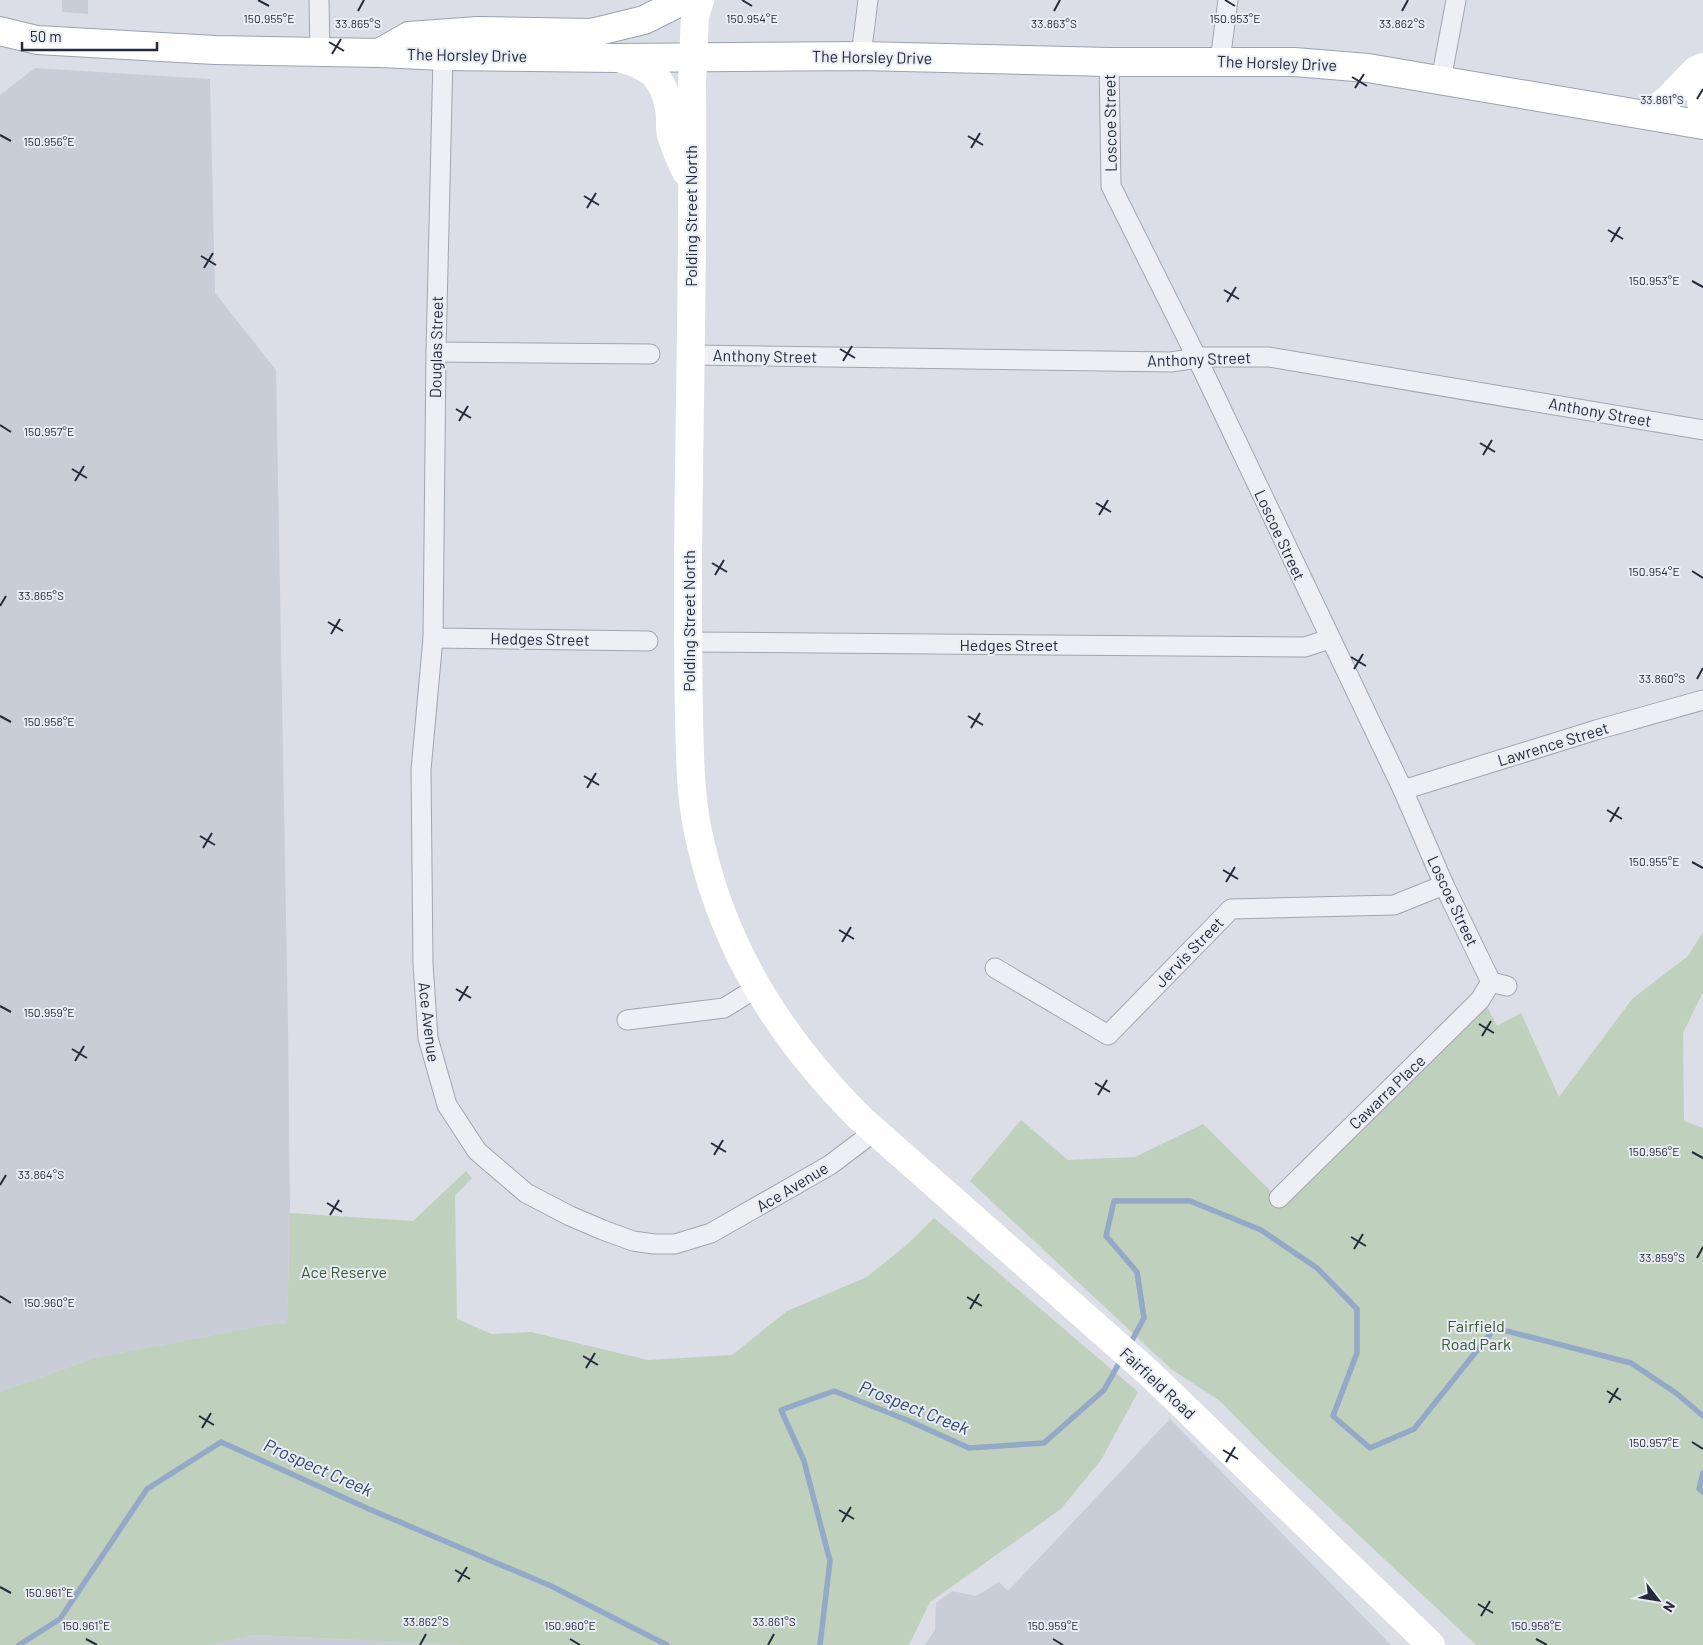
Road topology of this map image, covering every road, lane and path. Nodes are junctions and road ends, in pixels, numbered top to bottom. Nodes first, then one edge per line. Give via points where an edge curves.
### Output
1 (319, 0) edge
2 (684, 0) edge
3 (700, 0) edge
4 (868, 0) edge
5 (1228, 0) edge
6 (1456, 0) edge
7 (0, 31) edge
8 (37, 40) junction
9 (0, 49) edge
10 (320, 52) junction
11 (380, 52) junction
12 (443, 56) junction
13 (692, 56) junction
14 (861, 56) junction
15 (616, 58) junction
16 (1220, 61) junction
17 (1109, 62) junction
18 (1703, 67) edge
19 (1442, 80) junction
20 (1703, 90) edge
21 (1645, 115) junction
22 (1703, 115) edge
23 (1703, 125) edge
24 (691, 185) junction
25 (436, 352) junction
26 (650, 354) dead end
27 (690, 355) junction
28 (1196, 358) junction
29 (1703, 430) edge
30 (433, 638) junction
31 (1329, 639) junction
32 (648, 641) dead end
33 (688, 642) junction
34 (1703, 700) edge
35 (1403, 790) junction
36 (1444, 885) junction
37 (995, 968) dead end
38 (1499, 984) joint
39 (758, 987) junction
40 (627, 1020) dead end
41 (875, 1131) junction
42 (1278, 1198) dead end
43 (1431, 1645) edge

1 - 10 street
2 - 11 main road via 644,20 590,34 478,31 409,36
3 - 13 main road, Polding Street North via 695,16
4 - 14 street
5 - 16 street
6 - 19 street
7 - 8 main road, The Horsley Drive
8 - 9 main road, The Horsley Drive
8 - 10 main road, The Horsley Drive
10 - 11 main road, The Horsley Drive
11 - 12 main road, The Horsley Drive
12 - 15 main road, The Horsley Drive
12 - 25 street, Douglas Street
13 - 14 main road, The Horsley Drive
13 - 15 main road, The Horsley Drive
13 - 24 main road, Polding Street North
14 - 17 main road, The Horsley Drive
15 - 24 main road via 650,70 660,81 669,108 671,134
16 - 17 main road, The Horsley Drive
16 - 19 main road, The Horsley Drive via 1331,64
17 - 28 street, Loscoe Street via 1111,186
18 - 21 main road
19 - 21 main road, The Horsley Drive
20 - 22 main road
21 - 23 main road, The Horsley Drive
24 - 27 main road, Polding Street North
25 - 26 street
25 - 30 street, Douglas Street
27 - 28 street, Anthony Street via 1171,362
27 - 33 main road, Polding Street North
28 - 29 street, Anthony Street via 1269,357
28 - 31 street, Loscoe Street
30 - 32 street, Hedges Street
30 - 41 street, Ace Avenue via 421,770 422,964 428,1038 446,1105 477,1151 526,1193 570,1216 633,1240 675,1244 711,1233 735,1221 830,1165
31 - 33 street, Hedges Street via 1305,647
31 - 35 street, Loscoe Street
33 - 39 main road, Polding Street North via 690,779 701,846 720,908 735,945
34 - 35 street, Lawrence Street
35 - 36 street, Loscoe Street
36 - 37 street, Jervis Street via 1394,905 1231,909 1108,1035
36 - 38 street, Loscoe Street
38 - 42 street, Cawarra Place
39 - 40 street via 724,1008
39 - 41 main road, Polding Street North via 788,1037 825,1083
41 - 43 main road, Fairfield Road via 1149,1374

